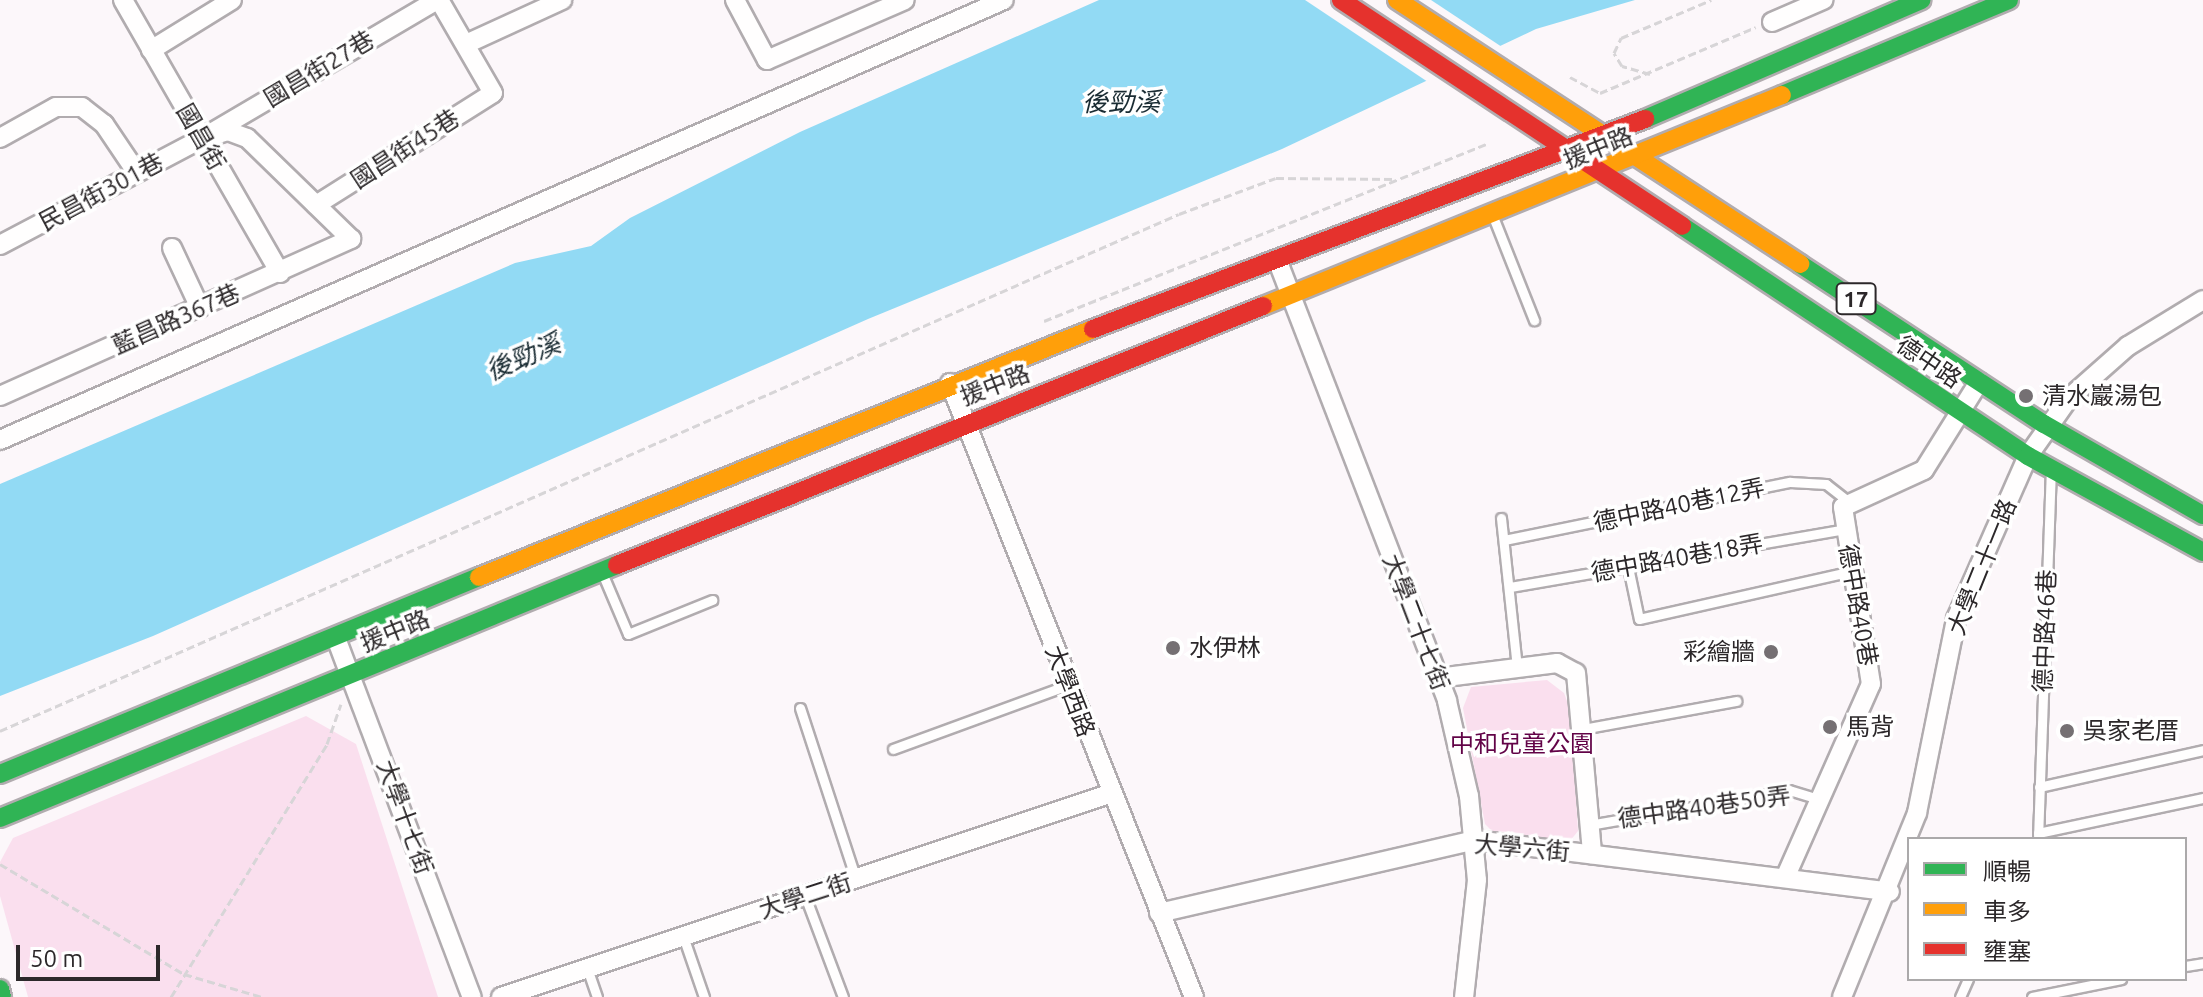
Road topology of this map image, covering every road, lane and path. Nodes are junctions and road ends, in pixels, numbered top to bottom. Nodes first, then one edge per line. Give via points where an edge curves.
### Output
1 (123, 0) edge
2 (232, 0) edge
3 (438, 0) edge
4 (562, 0) edge
5 (735, 0) edge
6 (905, 0) edge
7 (1004, 0) edge
8 (1341, 0) edge
9 (1397, 0) edge
10 (1711, 0) edge
11 (1823, 0) edge
12 (1921, 0) edge
13 (2009, 0) edge
14 (1772, 22) joint
15 (466, 44) junction
16 (151, 50) junction
17 (1650, 74) junction
18 (1570, 77) dead end
19 (1608, 134) junction
20 (0, 138) edge
21 (201, 139) junction
22 (1486, 144) dead end
23 (1566, 150) junction
24 (1642, 156) junction
25 (137, 173) junction
26 (1599, 173) junction
27 (1395, 179) junction
28 (1343, 200) dead end
29 (316, 205) junction
30 (1493, 216) junction
31 (0, 245) edge
32 (172, 248) dead end
33 (1278, 262) junction
34 (280, 273) junction
35 (1292, 298) junction
36 (2203, 300) edge
37 (200, 308) junction
38 (1534, 320) dead end
39 (1979, 382) junction
40 (950, 383) junction
41 (0, 396) edge
42 (1960, 412) junction
43 (967, 421) junction
44 (2044, 424) junction
45 (0, 440) edge
46 (2028, 456) junction
47 (2052, 469) junction
48 (1848, 501) junction
49 (2203, 515) edge
50 (1501, 518) dead end
51 (1845, 529) junction
52 (1504, 540) junction
53 (2203, 552) edge
54 (1628, 567) junction
55 (1852, 571) junction
56 (602, 572) junction
57 (1510, 587) junction
58 (712, 600) dead end
59 (336, 638) junction
60 (1517, 668) junction
61 (351, 675) junction
62 (1438, 678) junction
63 (1068, 685) junction
64 (1736, 701) dead end
65 (800, 708) dead end
66 (1582, 729) junction
67 (0, 731) edge
68 (893, 749) dead end
69 (2203, 750) edge
70 (0, 774) edge
71 (2039, 787) junction
72 (1109, 794) junction
73 (2203, 798) edge
74 (1818, 799) junction
75 (0, 818) edge
76 (1589, 825) junction
77 (2038, 836) edge
78 (1909, 837) edge
79 (1475, 840) junction
80 (1907, 842) edge
81 (1592, 854) junction
82 (0, 864) edge
83 (1785, 878) junction
84 (856, 879) junction
85 (1890, 892) junction
86 (805, 896) junction
87 (1159, 913) junction
88 (683, 936) junction
89 (587, 968) junction
90 (184, 974) junction
91 (2111, 981) edge
92 (0, 989) edge
93 (2, 997) edge
94 (171, 997) edge
95 (262, 997) edge
96 (472, 997) edge
97 (501, 997) edge
98 (597, 997) edge
99 (704, 997) edge
100 (843, 997) edge
101 (1194, 997) edge
102 (1464, 997) edge
103 (1842, 997) edge
104 (2034, 997) edge

1 - 16 street, 國昌街
2 - 16 street
3 - 15 street
3 - 21 street, 國昌街27巷
4 - 15 street
5 - 6 street via 767,60
7 - 45 street
8 - 23 street, 德中路 / 17
9 - 19 street, 德中路 / 17
10 - 17 path via 1621,38 1614,53 1622,66
11 - 14 street
12 - 19 street, 援中路
13 - 24 street, 援中路
14 - 17 path
15 - 29 street, 國昌街45巷 via 493,93
16 - 21 street, 國昌街
17 - 18 path via 1600,93
19 - 23 street, 援中路
19 - 24 street, 德中路 / 17
20 - 25 street via 56,107 82,107 104,124
21 - 25 street, 民昌街301巷
21 - 29 street via 228,131 247,138
21 - 34 street, 國昌街
22 - 27 path
23 - 26 street, 德中路 / 17
23 - 33 street, 援中路
24 - 26 street, 援中路
24 - 39 street, 德中路 / 17
25 - 31 street, 民昌街301巷
26 - 30 street, 援中路
26 - 42 street, 德中路 / 17
27 - 28 path
27 - 67 path via 1276,178 1179,214
29 - 34 street, 藍昌路367巷 via 351,239
30 - 35 street, 援中路
30 - 38 lane
32 - 37 street
33 - 35 street, 大學二十七街
33 - 40 street, 援中路
34 - 37 street, 藍昌路367巷
35 - 43 street, 援中路
35 - 62 street, 大學二十七街
36 - 44 street, 大學二十一路 via 2128,346
37 - 41 street, 藍昌路367巷
39 - 42 street
39 - 44 street, 德中路 / 17
40 - 43 street, 大學西路
40 - 59 street, 援中路
42 - 46 street, 德中路 / 17
42 - 48 street via 1924,470
43 - 56 street, 援中路
43 - 63 street, 大學西路
44 - 46 street, 大學二十一路
44 - 47 lane, 德中路46巷
44 - 49 street, 德中路 / 17
46 - 47 street, 德中路 / 17
46 - 78 street, 大學二十一路 via 1956,619
47 - 53 street, 德中路 / 17
47 - 71 lane, 德中路46巷
48 - 51 street, 德中路40巷
48 - 52 lane, 德中路40巷12弄 via 1826,484 1790,482
50 - 52 lane
51 - 54 lane, 德中路40巷18弄
51 - 55 street, 德中路40巷
52 - 57 lane
54 - 55 lane via 1639,619
54 - 57 lane, 德中路40巷18弄
55 - 74 street, 德中路40巷 via 1871,684
56 - 58 lane via 628,634
56 - 61 street, 援中路
57 - 60 lane
59 - 61 street, 大學十七街
59 - 70 street, 援中路
60 - 62 street
60 - 66 street via 1567,664 1579,684
61 - 75 street, 援中路
61 - 90 path via 327,744
61 - 96 street, 大學十七街
62 - 79 street, 大學二十七街
63 - 68 lane
63 - 72 street, 大學西路
64 - 66 lane
65 - 84 lane
66 - 76 street
69 - 71 lane
71 - 77 lane, 德中路46巷
72 - 84 street, 大學二街
72 - 87 street, 大學西路
73 - 77 lane
74 - 76 lane, 德中路40巷50弄 via 1789,790
74 - 83 street, 德中路40巷
76 - 81 street
79 - 81 street, 大學六街
79 - 87 street, 大學六街
79 - 102 street, 大學二十七街
80 - 85 street, 大學二十一路
81 - 83 street, 大學六街
82 - 90 path
83 - 85 street, 大學六街
84 - 86 street, 大學二街
85 - 103 street, 大學二十一路
86 - 88 street, 大學二街
86 - 100 lane
87 - 101 street, 大學西路
88 - 89 street, 大學二街
88 - 99 lane
89 - 97 street, 大學二街
89 - 98 lane
90 - 94 path
90 - 95 path
91 - 104 lane
92 - 93 street

